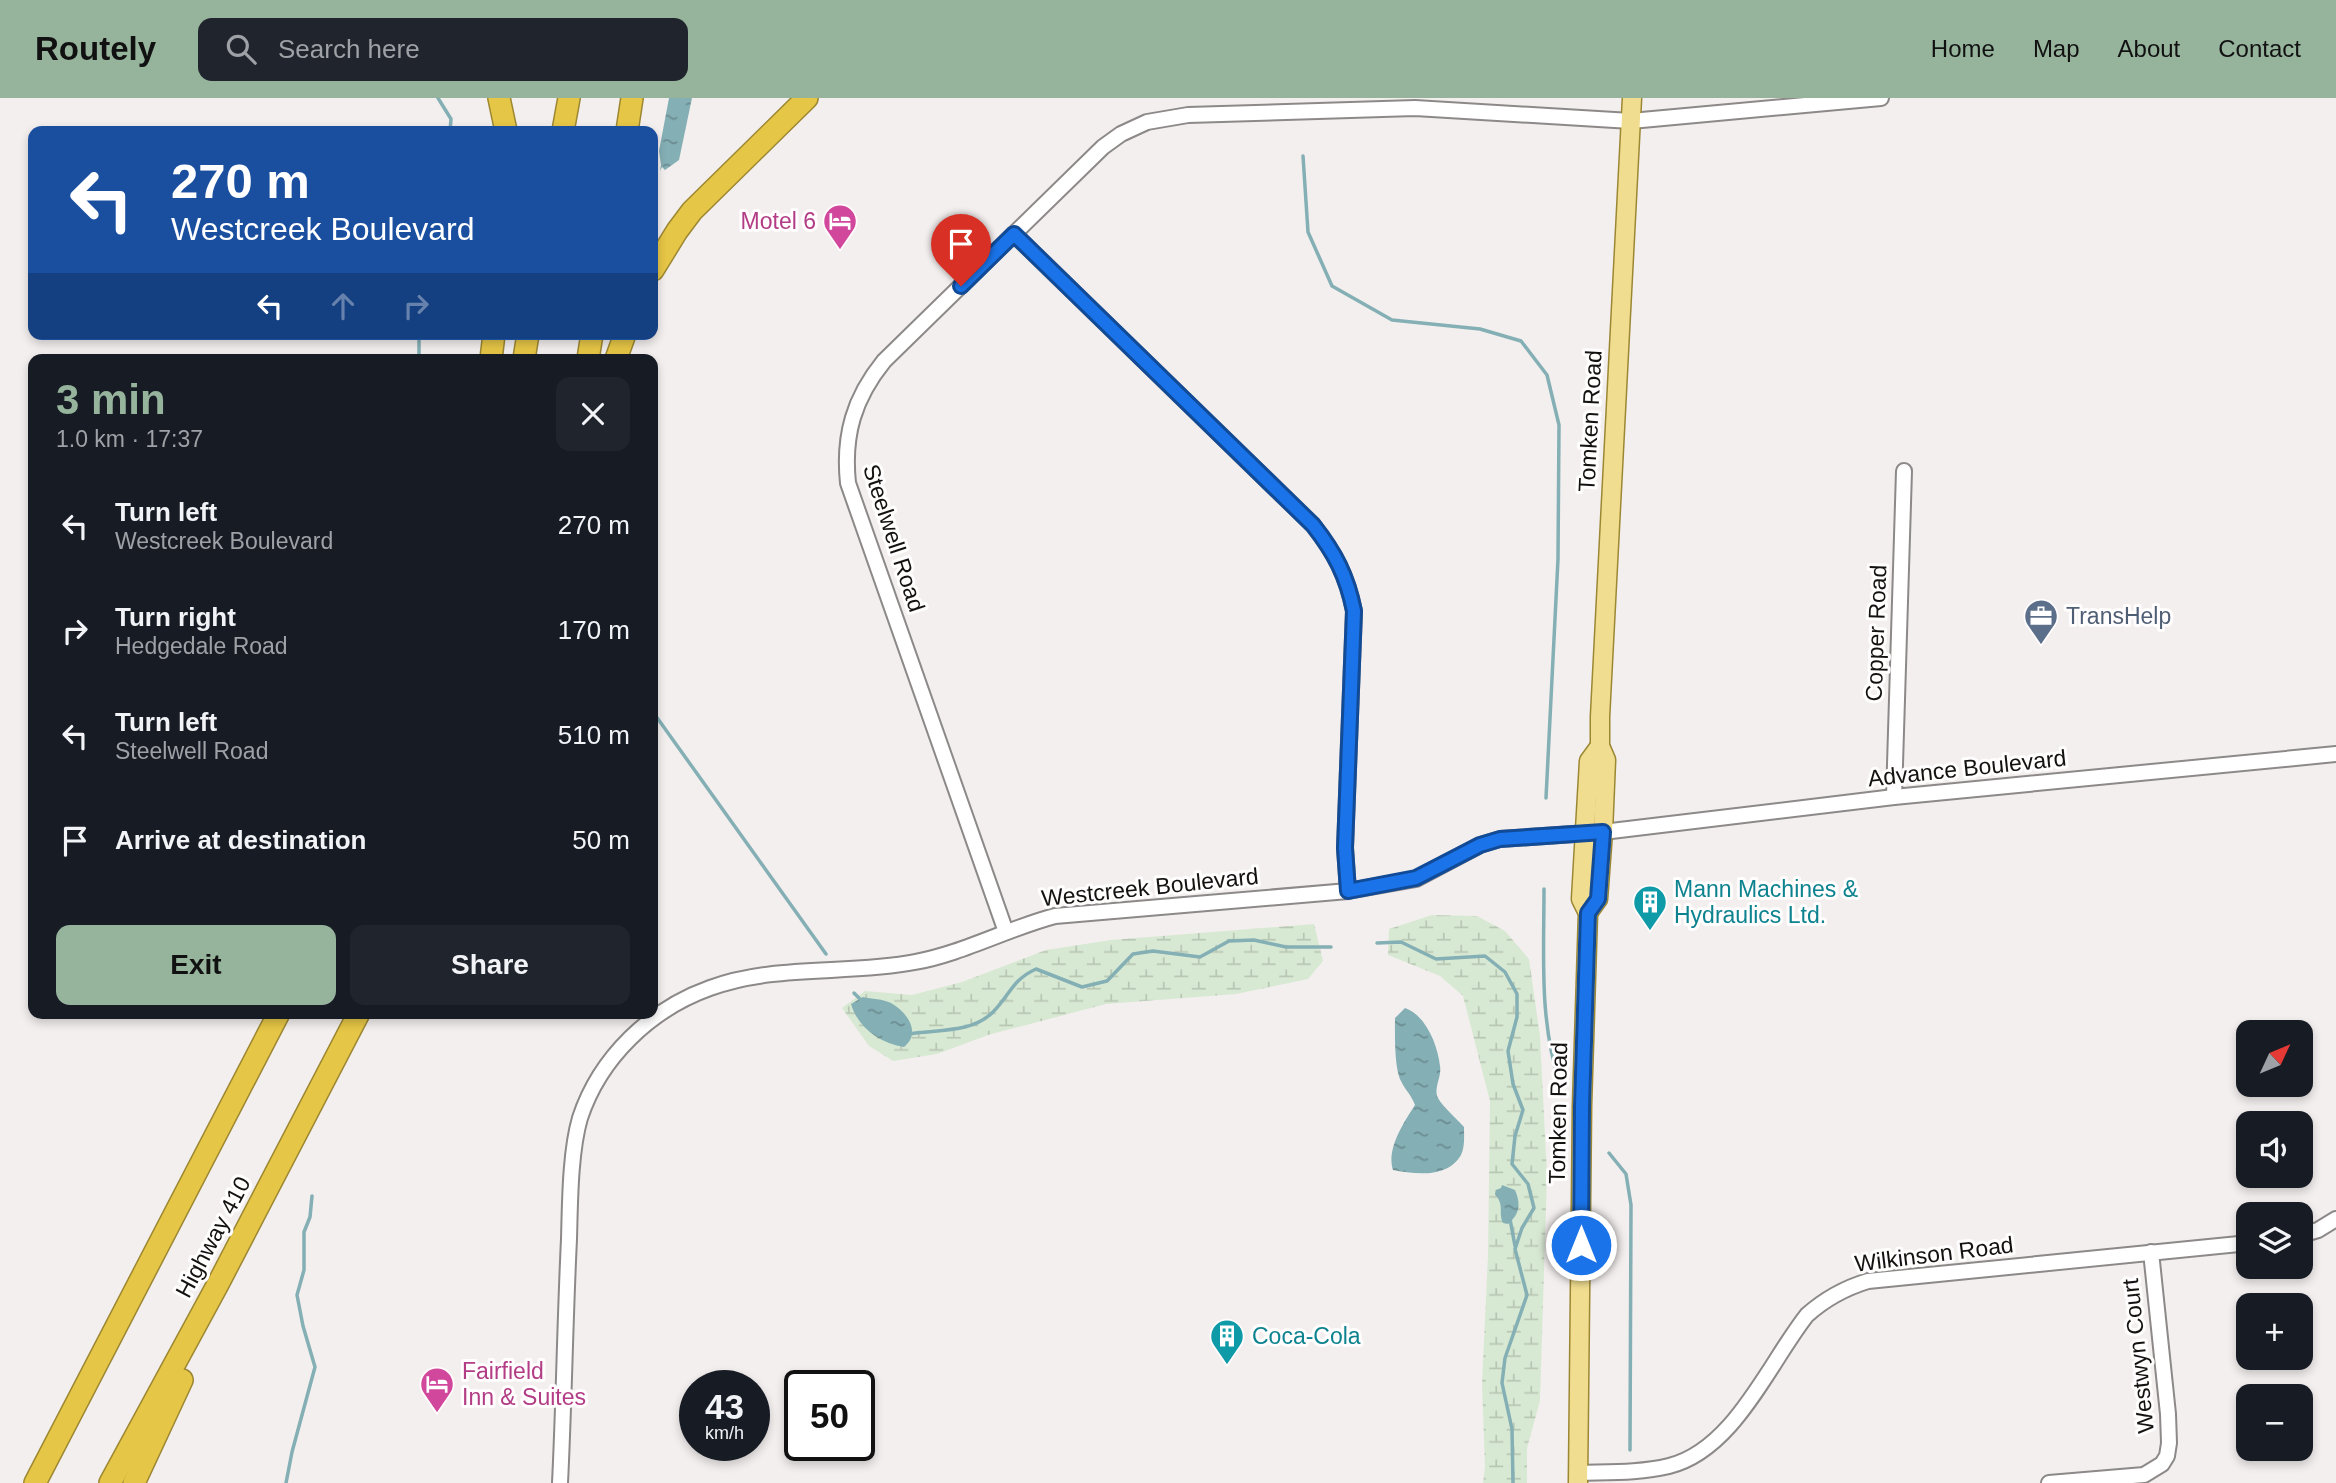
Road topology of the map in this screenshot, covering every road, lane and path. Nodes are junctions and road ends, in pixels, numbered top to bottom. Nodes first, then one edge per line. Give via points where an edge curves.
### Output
1 (499, 98) edge
2 (569, 98) edge
3 (632, 98) edge
4 (807, 98) edge
5 (1632, 98) edge
6 (1881, 98) edge
7 (1631, 121) junction
8 (505, 126) edge
9 (564, 126) edge
10 (628, 126) edge
11 (1014, 234) junction
12 (658, 262) edge
13 (1904, 471) dead end
14 (1600, 746) junction
15 (2336, 754) edge
16 (1894, 797) junction
17 (1603, 832) junction
18 (1584, 834) junction
19 (1348, 891) junction
20 (1588, 913) junction
21 (1006, 932) junction
22 (658, 1014) edge
23 (276, 1019) edge
24 (356, 1019) edge
25 (652, 1019) edge
26 (2336, 1219) edge
27 (2313, 1232) edge
28 (2236, 1244) edge
29 (2151, 1252) junction
30 (218, 1284) junction
31 (1579, 1478) edge
32 (35, 1483) edge
33 (110, 1483) edge
34 (134, 1483) edge
35 (560, 1483) edge
36 (2049, 1483) edge

1 - 8 highway
2 - 9 highway
3 - 10 highway
4 - 12 highway via 692,211
5 - 7 main road, Tomken Road
6 - 7 street
7 - 11 street, Steelwell Road via 1415,108 1165,118 1121,134 1103,147
7 - 14 main road, Tomken Road
11 - 19 street via 1313,525 1340,566 1354,611 1345,848
11 - 21 street, Steelwell Road via 870,378 857,401 845,460 848,483
13 - 16 street, Copper Road
14 - 17 main road, Tomken Road via 1606,760
14 - 18 main road, Tomken Road via 1589,761
15 - 16 street, Advance Boulevard
16 - 17 street, Advance Boulevard
17 - 18 street, Westcreek Boulevard
17 - 20 main road, Tomken Road via 1598,899
18 - 19 street, Westcreek Boulevard via 1500,839 1416,878
18 - 20 main road, Tomken Road via 1581,899
19 - 21 street, Westcreek Boulevard via 1055,916
20 - 31 main road, Tomken Road
21 - 22 street, Westcreek Boulevard via 919,962 764,975 713,987
23 - 32 highway, Highway 410
24 - 30 highway, Highway 410
25 - 35 street, Westcreek Boulevard via 628,1040 599,1081 580,1120 573,1162
26 - 27 street
28 - 29 street, Wilkinson Road
29 - 31 street, Wilkinson Road via 1851,1286 1807,1315 1739,1415 1706,1448 1671,1466
29 - 36 street, Westwyn Court via 2168,1414 2167,1456 2144,1475
30 - 33 highway, Highway 410
30 - 34 highway via 212,1321

